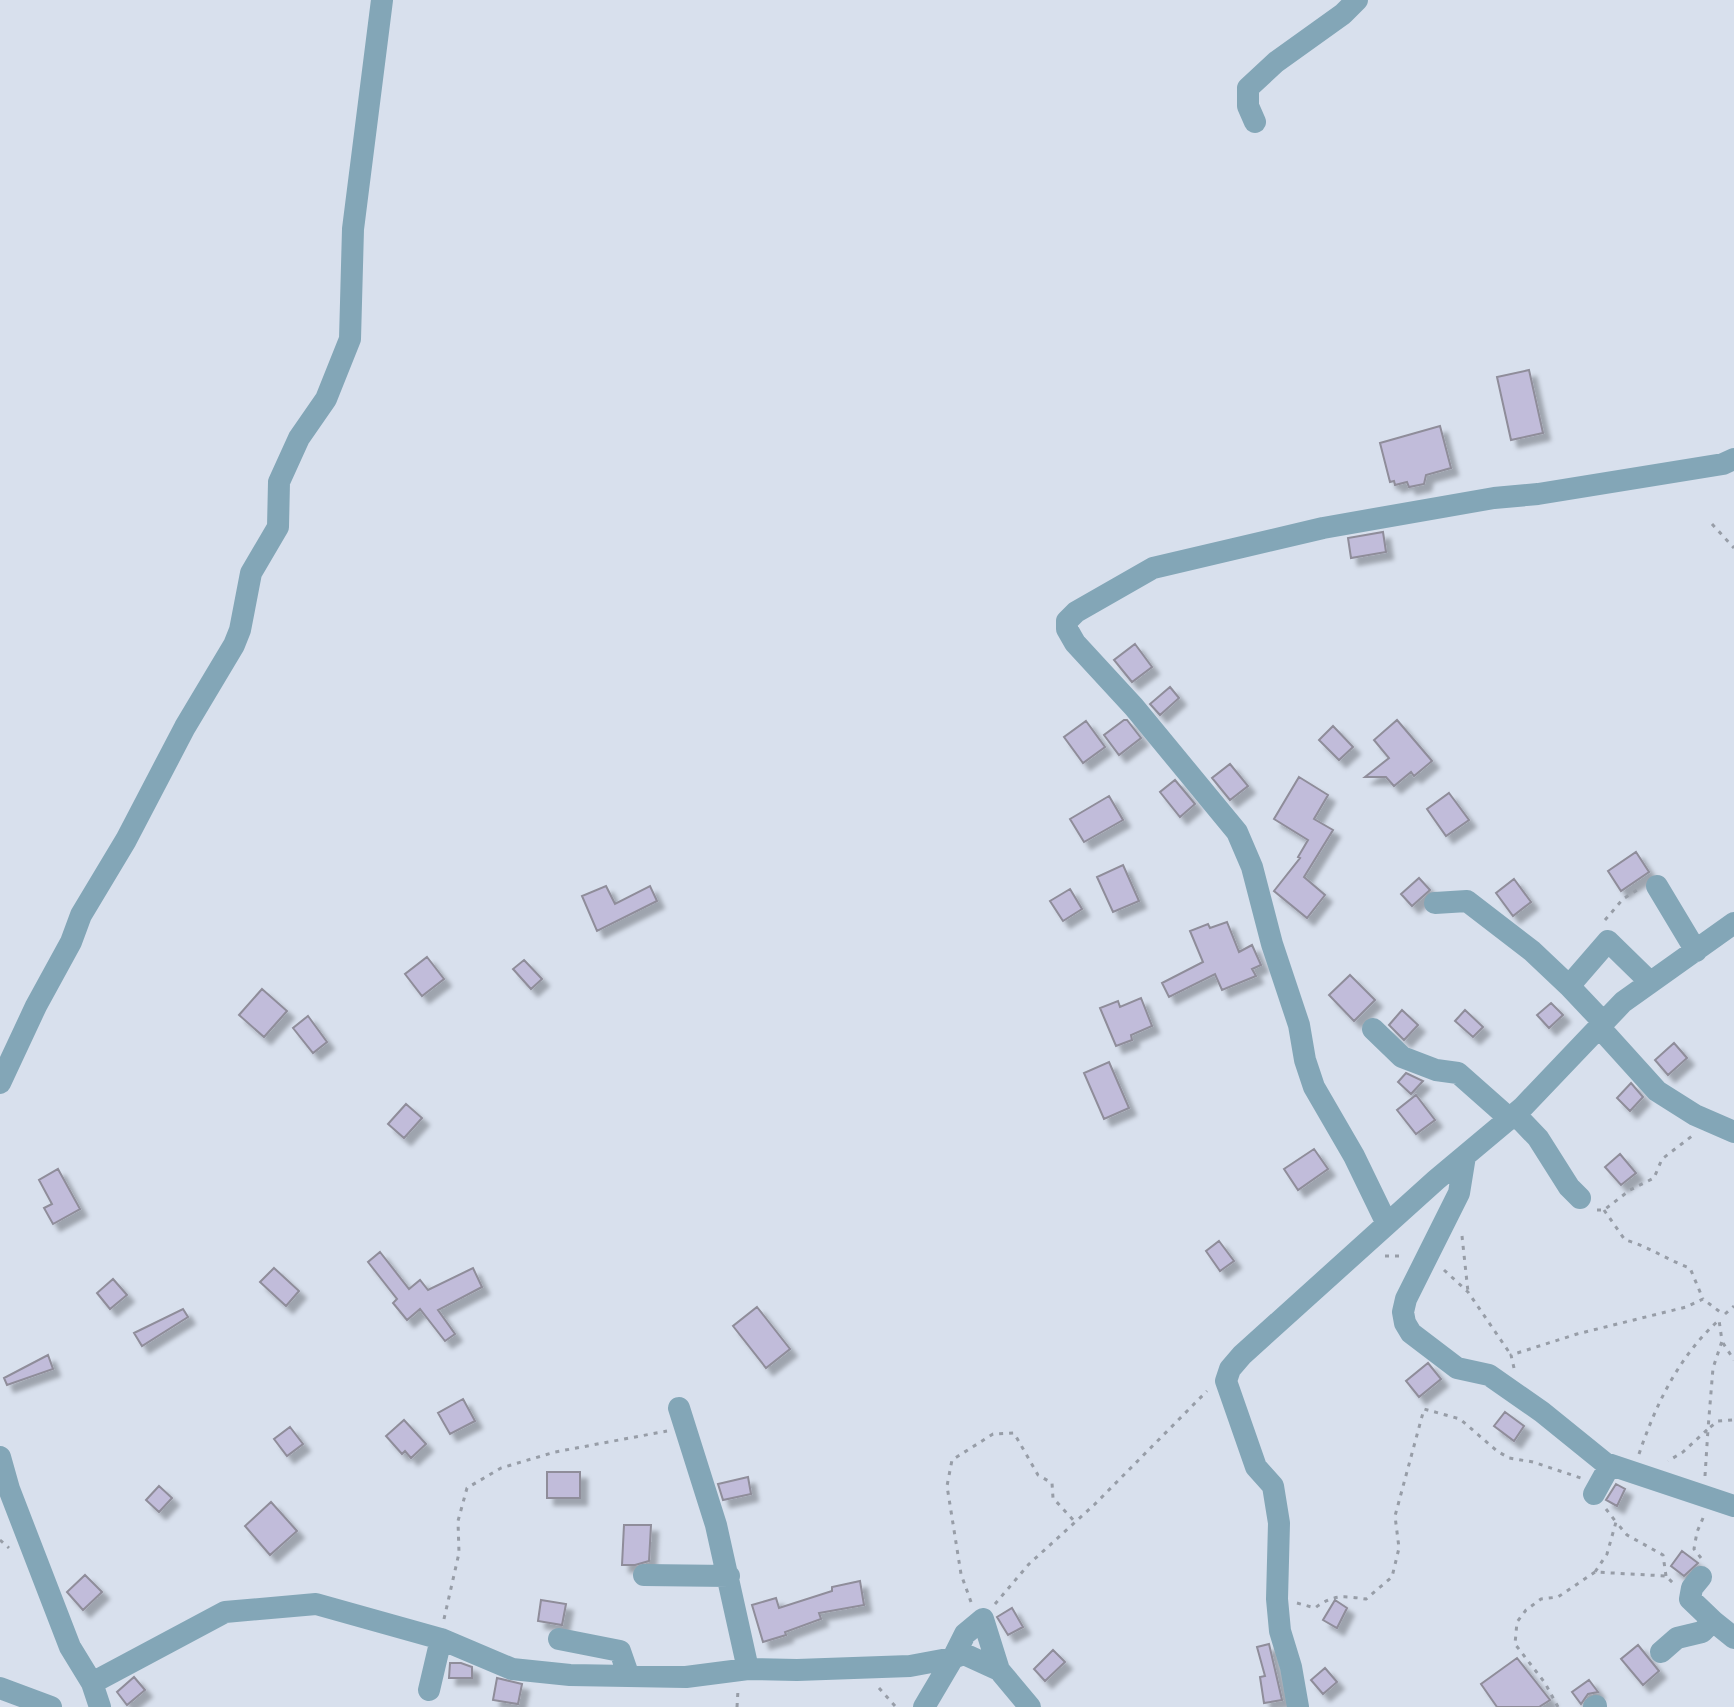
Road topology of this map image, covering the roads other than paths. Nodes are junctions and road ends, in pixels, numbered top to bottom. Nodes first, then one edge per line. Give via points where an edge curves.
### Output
1 (382, 0) edge
2 (1357, 0) edge
3 (1255, 122) dead end
4 (1734, 459) edge
5 (1657, 886) road end
6 (1435, 903) dead end
7 (1734, 923) edge
8 (1696, 951) junction
9 (1650, 982) junction
10 (1569, 986) junction
11 (1602, 1025) junction
12 (1373, 1029) dead end
13 (0, 1083) edge
14 (1512, 1116) junction
15 (1734, 1132) edge
16 (1465, 1156) junction
17 (1580, 1198) road end
18 (1387, 1224) junction
19 (683, 1418) road end
20 (0, 1457) edge
21 (1610, 1465) junction
22 (1594, 1494) road end
23 (1734, 1506) edge
24 (644, 1575) dead end
25 (729, 1576) junction
26 (1701, 1577) road end
27 (1713, 1621) junction
28 (1734, 1638) edge
29 (441, 1639) junction
30 (559, 1639) dead end
31 (1661, 1652) dead end
32 (953, 1658) junction
33 (748, 1669) junction
34 (999, 1670) junction
35 (628, 1674) junction
36 (92, 1683) junction
37 (0, 1688) edge
38 (429, 1690) dead end
39 (51, 1707) edge
40 (100, 1707) edge
41 (924, 1707) edge
42 (1030, 1707) edge
43 (1298, 1707) edge

1 - 13 street via 353,229 350,339 339,372 279,482 278,527 251,573 234,645 81,915
2 - 3 street via 1248,88
4 - 18 street via 1378,518 1153,568 1067,621 1075,643 1237,832 1252,867 1314,1087
5 - 8 street
6 - 10 street via 1467,901
7 - 8 street
8 - 9 street
9 - 10 street via 1608,941
9 - 11 street
10 - 11 street
11 - 14 street
11 - 15 street via 1657,1091
12 - 14 street via 1402,1057 1458,1073
14 - 16 street
14 - 17 street via 1538,1138
16 - 18 street
16 - 21 street via 1459,1193 1412,1284 1405,1323 1457,1368 1489,1375
18 - 43 street via 1242,1355 1226,1381 1256,1467 1273,1486 1279,1523 1280,1631
19 - 25 street
20 - 36 street via 70,1647
21 - 22 street
21 - 23 street
24 - 25 street
25 - 33 street
26 - 27 street via 1690,1599
27 - 28 street
27 - 31 street
29 - 35 street via 512,1669
29 - 36 street via 316,1604 225,1612
29 - 38 street
30 - 35 street via 620,1651
32 - 33 street via 910,1666
32 - 34 street via 964,1654
32 - 34 street via 965,1634 983,1619
32 - 41 street
33 - 35 street via 686,1677
34 - 42 street
36 - 40 street
37 - 39 street

